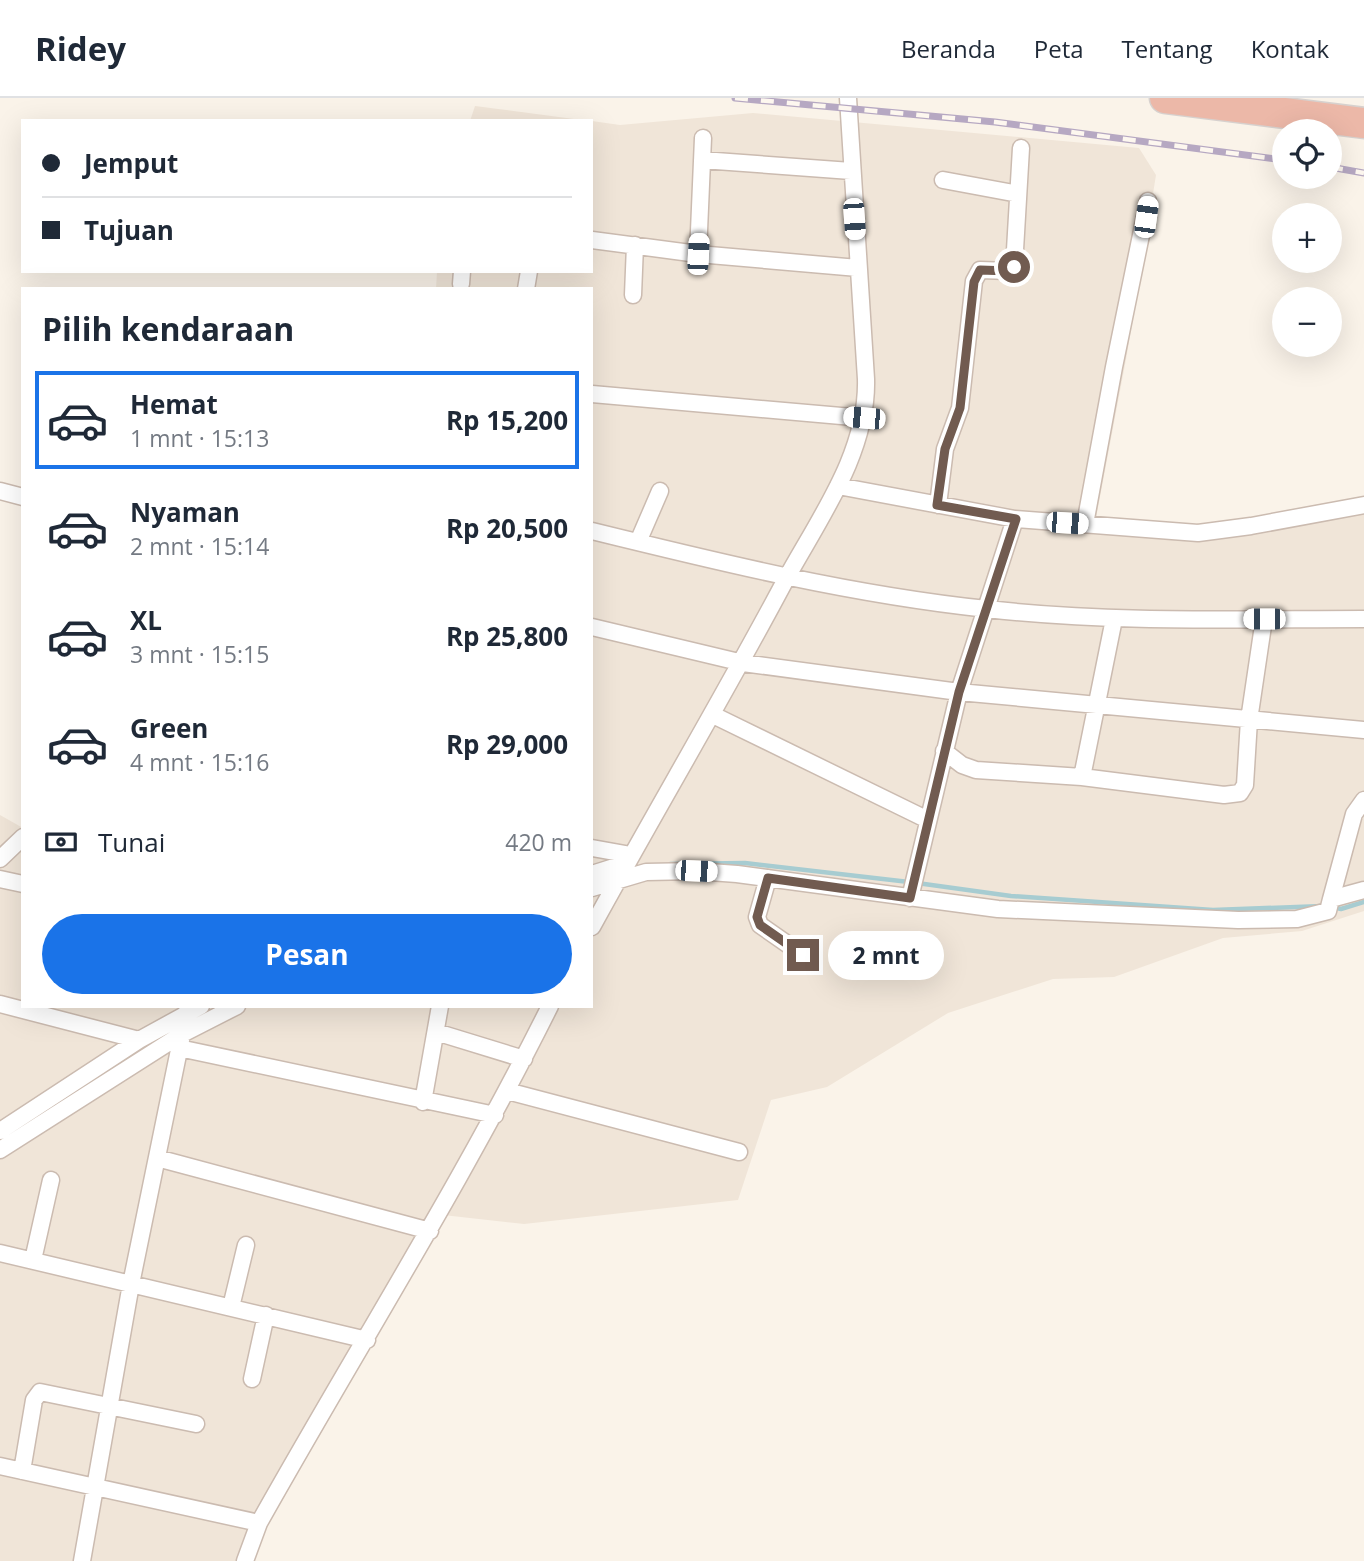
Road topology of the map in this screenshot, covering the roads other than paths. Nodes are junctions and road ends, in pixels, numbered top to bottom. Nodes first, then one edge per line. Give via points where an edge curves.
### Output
1 (848, 98) edge
2 (1165, 98) edge
3 (1364, 123) edge
4 (703, 138) dead end
5 (1021, 148) dead end
6 (702, 160) junction
7 (851, 171) junction
8 (943, 180) dead end
9 (1017, 194) junction
10 (1148, 201) dead end
11 (593, 240) edge
12 (635, 245) junction
13 (698, 254) junction
14 (858, 268) junction
15 (633, 295) dead end
16 (593, 394) edge
17 (864, 418) junction
18 (838, 486) junction
19 (0, 491) edge
20 (660, 491) dead end
21 (21, 496) edge
22 (937, 505) junction
23 (1364, 505) edge
24 (1016, 519) junction
25 (1085, 524) junction
26 (593, 531) edge
27 (638, 542) junction
28 (787, 578) junction
29 (986, 609) junction
30 (1114, 619) junction
31 (1264, 619) junction
32 (1364, 619) edge
33 (593, 627) edge
34 (743, 663) junction
35 (959, 692) junction
36 (1096, 705) junction
37 (713, 715) junction
38 (1249, 720) junction
39 (1364, 730) edge
40 (944, 751) junction
41 (1082, 777) junction
42 (1364, 800) edge
43 (928, 820) junction
44 (21, 839) edge
45 (593, 849) edge
46 (0, 859) edge
47 (624, 868) junction
48 (593, 874) edge
49 (768, 878) junction
50 (0, 879) edge
51 (21, 884) edge
52 (593, 887) edge
53 (913, 888) junction
54 (1364, 890) edge
55 (1329, 904) junction
56 (593, 925) edge
57 (803, 955) dead end
58 (0, 1004) edge
59 (231, 1008) edge
60 (440, 1008) edge
61 (549, 1008) edge
62 (186, 1022) edge
63 (436, 1032) junction
64 (139, 1040) junction
65 (524, 1059) junction
66 (507, 1091) junction
67 (423, 1101) junction
68 (495, 1115) junction
69 (0, 1130) edge
70 (0, 1150) edge
71 (739, 1152) dead end
72 (157, 1158) junction
73 (51, 1180) dead end
74 (430, 1231) junction
75 (246, 1245) dead end
76 (0, 1253) edge
77 (33, 1260) junction
78 (131, 1284) junction
79 (231, 1307) junction
80 (266, 1315) junction
81 (367, 1340) junction
82 (252, 1378) dead end
83 (109, 1407) junction
84 (196, 1424) dead end
85 (0, 1466) edge
86 (22, 1471) junction
87 (95, 1487) junction
88 (259, 1522) junction
89 (82, 1561) edge
90 (245, 1561) edge

1 - 7 street
2 - 3 highway
4 - 6 street
5 - 9 street
6 - 7 street
6 - 13 street
7 - 14 street
8 - 9 street
9 - 22 street via 1014,267 1010,271 980,270 974,282 960,408 945,449
10 - 25 street
11 - 12 street
12 - 13 street
12 - 15 street
13 - 14 street
14 - 17 street via 866,379
16 - 17 street
17 - 18 street
18 - 22 street
18 - 28 street
19 - 21 street
20 - 27 street
22 - 24 street
23 - 25 street via 1220,531
24 - 25 street
24 - 29 street
26 - 27 street
27 - 28 street
28 - 29 street
28 - 34 street
29 - 30 street
29 - 35 street
30 - 31 street
30 - 36 street
31 - 32 street
31 - 38 street
33 - 34 street
34 - 35 street
34 - 37 street
35 - 36 street
35 - 40 street
36 - 38 street
36 - 41 street
37 - 43 street
37 - 47 street
38 - 39 street
38 - 41 street via 1245,785 1232,796
40 - 41 street via 976,769
40 - 43 street
42 - 55 street via 1354,814
43 - 53 street
44 - 46 street
45 - 47 street
47 - 48 street
47 - 49 street
47 - 52 street
47 - 56 street
49 - 53 street
49 - 57 street via 757,917 760,925
50 - 51 street
53 - 55 street via 998,909 1238,920 1297,919
54 - 55 street
58 - 64 street
59 - 62 street
60 - 63 street
61 - 65 street
62 - 64 street
62 - 67 street
62 - 70 street
62 - 72 street
63 - 65 street
63 - 67 street
64 - 69 street
65 - 66 street
66 - 68 street
66 - 71 street
67 - 68 street
68 - 74 street
72 - 74 street
72 - 78 street
73 - 77 street
74 - 81 street
75 - 79 street
76 - 77 street
77 - 78 street
78 - 79 street
78 - 83 street
79 - 80 street
80 - 81 street
80 - 82 street
81 - 88 street
83 - 84 street
83 - 86 street via 40,1392 34,1400
83 - 87 street
85 - 86 street
86 - 87 street
87 - 88 street
87 - 89 street
88 - 90 street

